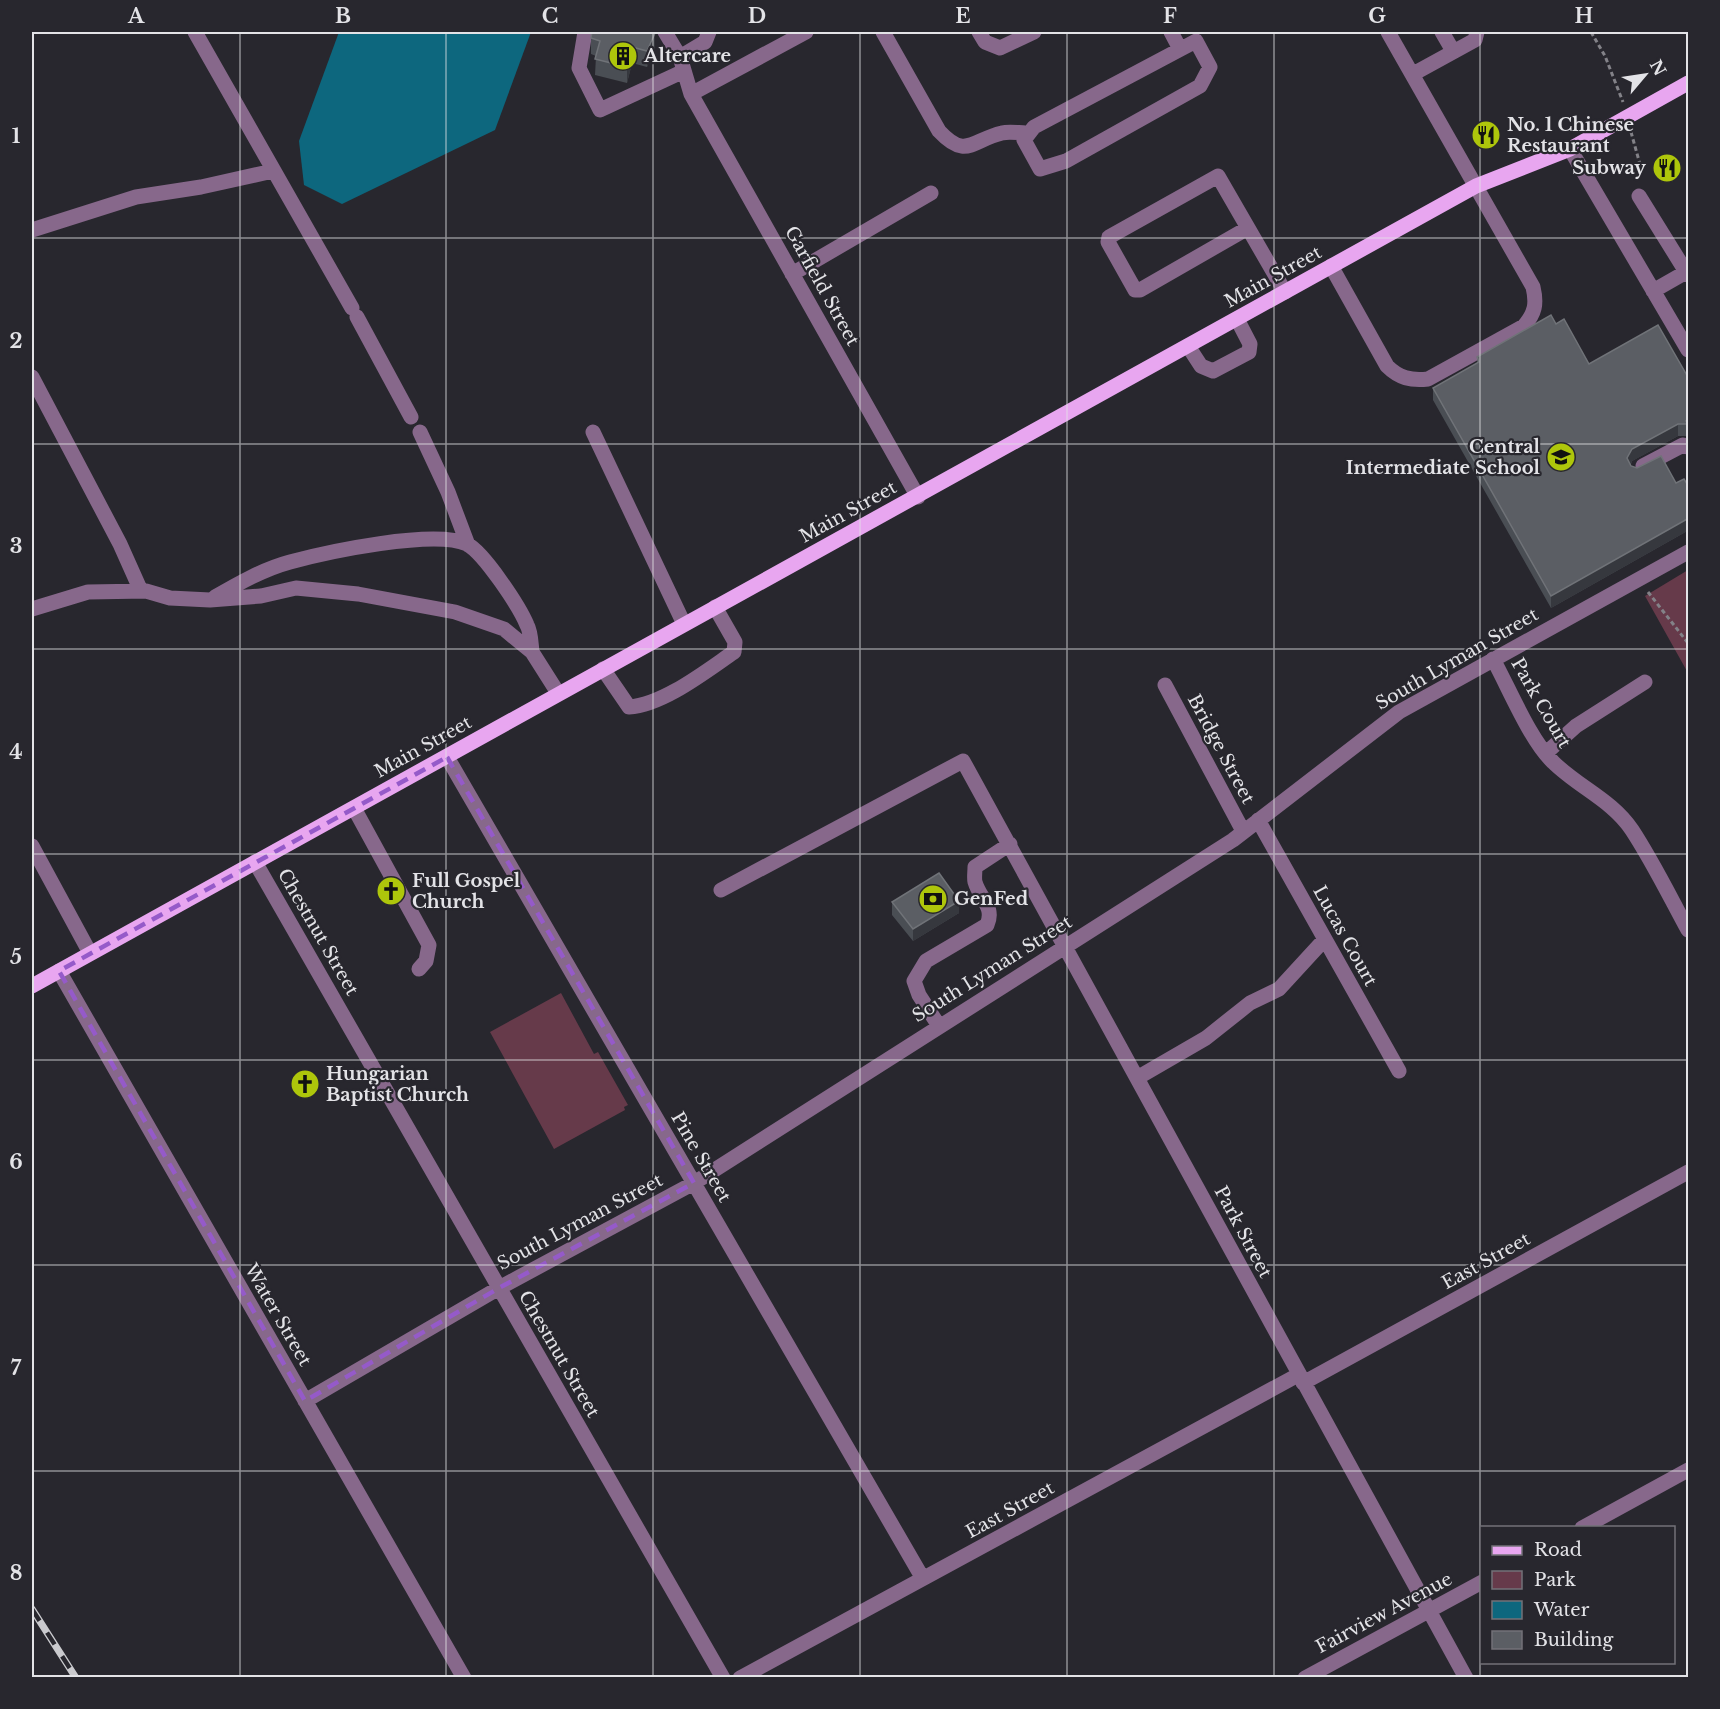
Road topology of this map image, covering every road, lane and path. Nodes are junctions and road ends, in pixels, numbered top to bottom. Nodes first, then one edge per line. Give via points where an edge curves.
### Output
1 (195, 32) edge
2 (585, 32) edge
3 (665, 32) edge
4 (709, 32) edge
5 (806, 32) edge
6 (883, 32) edge
7 (979, 32) edge
8 (1034, 32) edge
9 (1171, 32) edge
10 (1388, 32) edge
11 (1442, 32) edge
12 (1477, 32) edge
13 (1592, 32) edge
14 (1180, 49) junction
15 (1453, 51) junction
16 (682, 64) junction
17 (1413, 74) junction
18 (1689, 83) edge
19 (691, 94) junction
20 (1627, 117) junction
21 (1026, 133) junction
22 (1570, 149) junction
23 (1641, 168) dead end
24 (273, 171) junction
25 (1476, 186) junction
26 (931, 193) dead end
27 (1639, 196) dead end
28 (1248, 228) junction
29 (32, 230) edge
30 (1331, 266) junction
31 (1688, 273) edge
32 (792, 274) junction
33 (1653, 291) junction
34 (1285, 292) junction
35 (1237, 319) junction
36 (1188, 346) junction
37 (1689, 350) edge
38 (32, 377) edge
39 (411, 417) dead end
40 (420, 432) dead end
41 (593, 432) dead end
42 (1689, 447) edge
43 (1637, 470) edge
44 (918, 496) junction
45 (468, 545) junction
46 (1689, 552) edge
47 (1638, 579) junction
48 (141, 591) junction
49 (210, 600) junction
50 (715, 608) junction
51 (32, 609) edge
52 (684, 624) junction
53 (1689, 644) edge
54 (532, 652) junction
55 (1493, 659) junction
56 (603, 669) junction
57 (1645, 682) dead end
58 (1165, 685) dead end
59 (558, 693) junction
60 (1546, 753) junction
61 (447, 757) junction
62 (354, 808) junction
63 (1258, 820) junction
64 (1244, 831) junction
65 (1010, 844) junction
66 (32, 846) edge
67 (255, 862) junction
68 (721, 890) dead end
69 (1689, 930) edge
70 (1324, 940) junction
71 (1065, 946) junction
72 (90, 953) junction
73 (419, 969) dead end
74 (60, 971) junction
75 (32, 986) edge
76 (939, 1026) junction
77 (1399, 1071) dead end
78 (1137, 1078) junction
79 (1689, 1172) edge
80 (694, 1183) junction
81 (499, 1288) junction
82 (1301, 1379) junction
83 (305, 1401) junction
84 (1689, 1470) edge
85 (1584, 1526) edge
86 (922, 1577) junction
87 (1480, 1583) edge
88 (1429, 1611) junction
89 (464, 1677) edge
90 (723, 1677) edge
91 (740, 1677) edge
92 (1305, 1677) edge
93 (1466, 1677) edge

1 - 24 street
2 - 16 street via 579,68 600,110
3 - 16 street, Garfield Street
4 - 16 street via 705,42
5 - 19 street
6 - 21 street via 939,132 951,145 967,148 1004,132
7 - 8 street via 985,42 1000,48
9 - 14 street
10 - 17 street
11 - 15 street
12 - 15 street via 1475,40
13 - 20 path via 1617,83
14 - 21 street
14 - 21 street via 1196,41 1210,67 1200,86 1066,161 1040,169 1024,140
15 - 17 street
16 - 19 street, Garfield Street
17 - 25 street
18 - 20 main road, Main Street
19 - 32 street, Garfield Street
20 - 22 main road, Main Street
20 - 23 path
22 - 25 main road, Main Street
22 - 33 street
24 - 29 street via 136,197
24 - 39 street
25 - 30 main road, Main Street
25 - 30 street via 1533,287 1533,316 1524,326 1428,379 1405,379 1387,366
26 - 32 street
27 - 31 street
28 - 28 street via 1218,176 1109,237 1108,242 1135,290 1140,290
28 - 34 street
30 - 34 main road, Main Street
31 - 33 street
32 - 44 street, Garfield Street
33 - 37 street
34 - 35 main road, Main Street
35 - 36 main road, Main Street
35 - 36 street via 1251,344 1249,352 1214,370 1201,366
36 - 44 main road, Main Street
38 - 48 street
40 - 45 street
41 - 52 street
42 - 43 street via 1683,445
44 - 50 main road, Main Street
45 - 49 street via 436,539 380,544 290,562 248,578
45 - 54 street via 497,575 528,626
46 - 47 street, South Lyman Street
47 - 53 path
47 - 55 street, South Lyman Street
48 - 49 street via 170,598
48 - 51 street via 88,592
49 - 54 street via 261,596 296,588 413,603 504,629
50 - 52 main road, Main Street
50 - 56 street via 735,642 734,652 663,696 642,706 629,707
52 - 56 main road, Main Street
54 - 59 street
55 - 60 street, Park Court
55 - 63 street, South Lyman Street via 1398,712
56 - 59 main road, Main Street
57 - 60 street via 1575,726
58 - 64 street, Bridge Street
59 - 61 main road, Main Street
60 - 69 street, Park Court via 1568,776 1616,811 1632,830
61 - 62 main road, Main Street
61 - 80 street, Pine Street
62 - 67 main road, Main Street
62 - 73 street via 429,945 426,961
63 - 64 street, South Lyman Street
63 - 70 street, Lucas Court
64 - 71 street, South Lyman Street
65 - 68 street, Park Street via 963,761
65 - 71 street, Park Street
65 - 76 street via 975,867 975,882 990,908 987,925 926,961 914,981
66 - 72 street
67 - 72 main road, Main Street
67 - 81 street, Chestnut Street
70 - 77 street, Lucas Court
70 - 78 street via 1280,989 1250,1003 1206,1038
71 - 76 street, South Lyman Street
71 - 78 street, Park Street
72 - 74 main road, Main Street
74 - 75 main road, Main Street
74 - 83 street, Water Street
76 - 80 street, South Lyman Street
78 - 82 street, Park Street
79 - 82 street, East Street
80 - 81 street, South Lyman Street
80 - 86 street, Pine Street
81 - 83 street, South Lyman Street
81 - 90 street, Chestnut Street
82 - 86 street, East Street
82 - 88 street, Park Street
83 - 89 street, Water Street
84 - 85 street
86 - 91 street, East Street
87 - 88 street, Fairview Avenue
88 - 92 street, Fairview Avenue
88 - 93 street, Park Street

